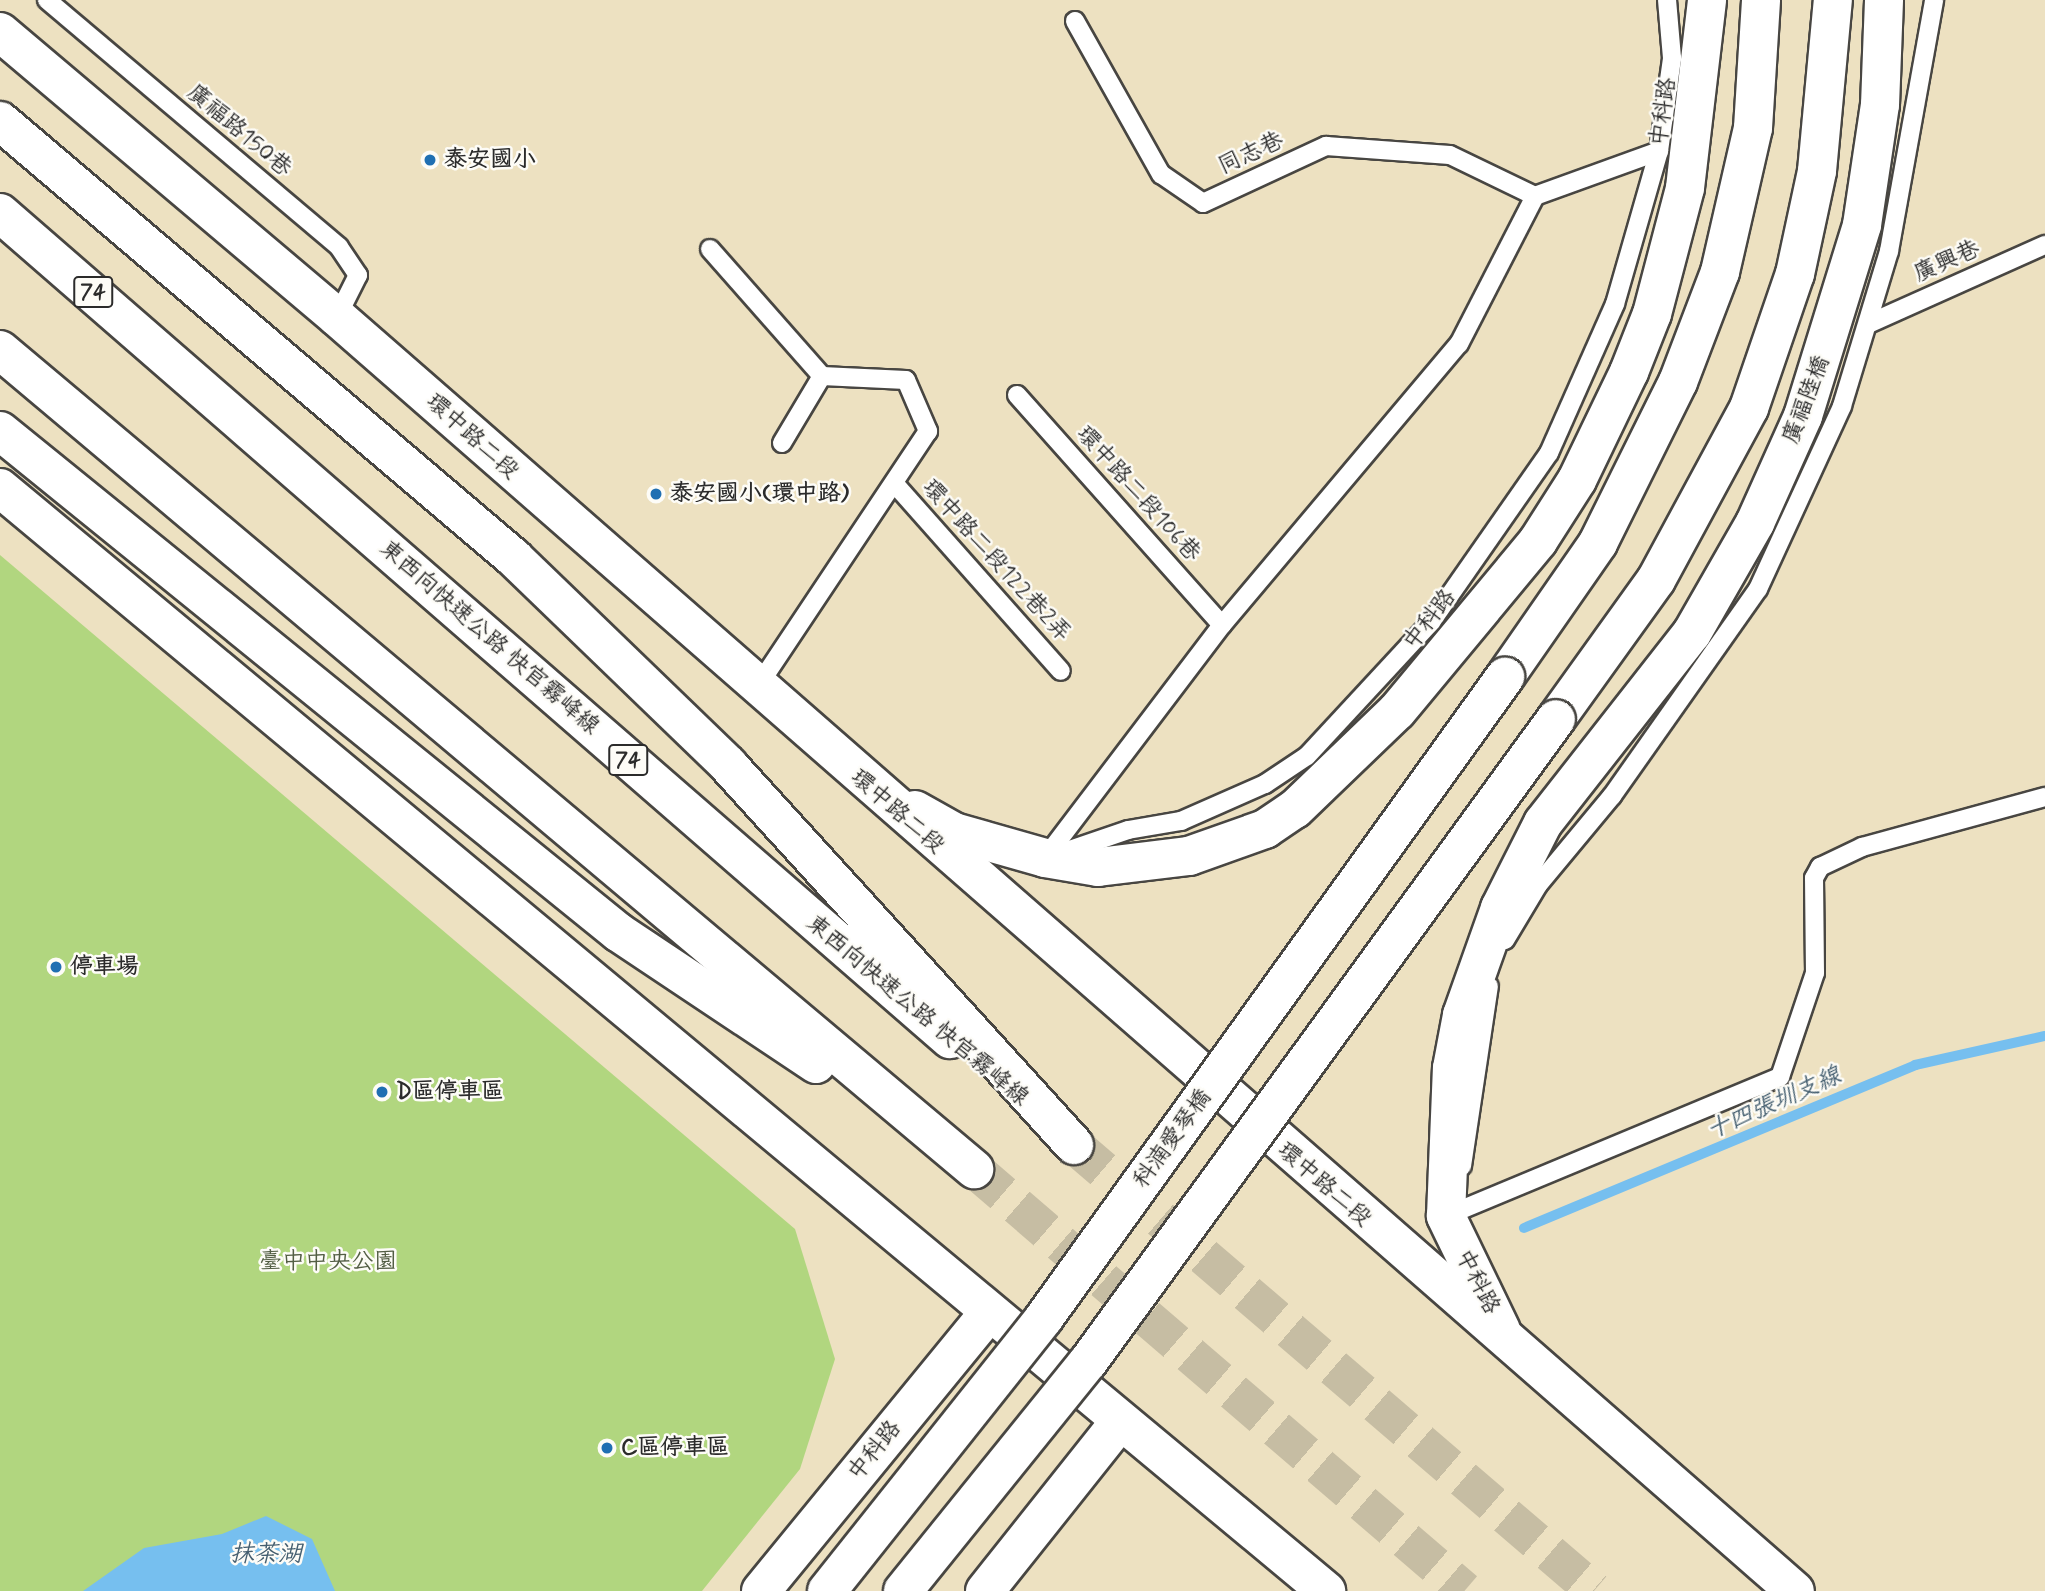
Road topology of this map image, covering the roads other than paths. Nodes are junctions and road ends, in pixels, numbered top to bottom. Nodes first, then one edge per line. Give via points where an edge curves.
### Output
1 (47, 0) edge
2 (1667, 0) edge
3 (1707, 0) edge
4 (1761, 0) edge
5 (1833, 0) edge
6 (1884, 0) edge
7 (1934, 0) edge
8 (1075, 21) dead end
9 (0, 32) edge
10 (0, 121) edge
11 (1659, 151) junction
12 (1535, 196) junction
13 (0, 213) edge
14 (2045, 245) edge
15 (710, 249) dead end
16 (337, 317) junction
17 (1868, 324) junction
18 (0, 350) edge
19 (822, 376) junction
20 (1017, 395) dead end
21 (0, 431) edge
22 (782, 443) dead end
23 (894, 483) junction
24 (0, 488) edge
25 (1222, 625) junction
26 (1061, 671) dead end
27 (756, 689) junction
28 (1600, 752) joint
29 (853, 774) junction
30 (2045, 797) edge
31 (1045, 858) junction
32 (1446, 1216) junction
33 (989, 1312) junction
34 (1510, 1347) junction
35 (1120, 1421) junction
36 (761, 1591) edge
37 (827, 1591) edge
38 (902, 1591) edge
39 (985, 1591) edge
40 (1326, 1591) edge
41 (1795, 1591) edge

1 - 16 lane, 廣福路150巷 via 339,247 358,275
2 - 11 lane, 中科路 via 1672,58
3 - 31 main road via 1696,128 1648,325 1577,480 1457,643 1325,782 1265,829 1146,864 1098,867
4 - 37 main road, 科湳愛琴橋, bridge via 1753,128 1720,272 1678,382 1598,543 1044,1318
5 - 38 main road, bridge via 1817,171 1794,274 1749,408 1656,580 1088,1362
6 - 28 main road, 廣福陸橋 via 1880,105 1862,226 1803,416 1755,523 1692,633
7 - 17 lane via 1889,251
8 - 12 lane, 同志巷 via 1161,174 1203,203 1326,146 1450,155
9 - 16 main road, 環中路二段
10 - 13 main road, 東西向快速公路 快官霧峰線 / 74 via 514,558 728,765 1074,1145
11 - 12 lane
11 - 31 lane, 中科路 via 1615,304 1549,453 1431,622 1373,691 1307,757 1228,804
12 - 25 lane via 1459,344
14 - 17 lane, 廣興巷
15 - 19 lane
16 - 27 main road, 環中路二段
17 - 32 lane via 1842,405 1758,589 1507,934 1481,1029 1469,1143
18 - 21 main road via 974,1169 618,932
19 - 22 lane
19 - 23 lane via 906,380 928,431
20 - 25 lane, 環中路二段106巷
23 - 26 lane, 環中路二段122巷2弄
23 - 27 lane
24 - 33 main road
25 - 31 lane
27 - 29 main road, 環中路二段
28 - 32 main road, 中科路 via 1543,824 1476,970 1452,1068
29 - 31 main road via 954,832
29 - 34 main road, 環中路二段
30 - 32 lane via 1862,847 1820,867 1814,878 1815,973 1780,1077
32 - 34 main road, 中科路
33 - 35 main road
33 - 36 main road, 中科路
34 - 41 main road, 環中路二段
35 - 39 main road
35 - 40 main road

